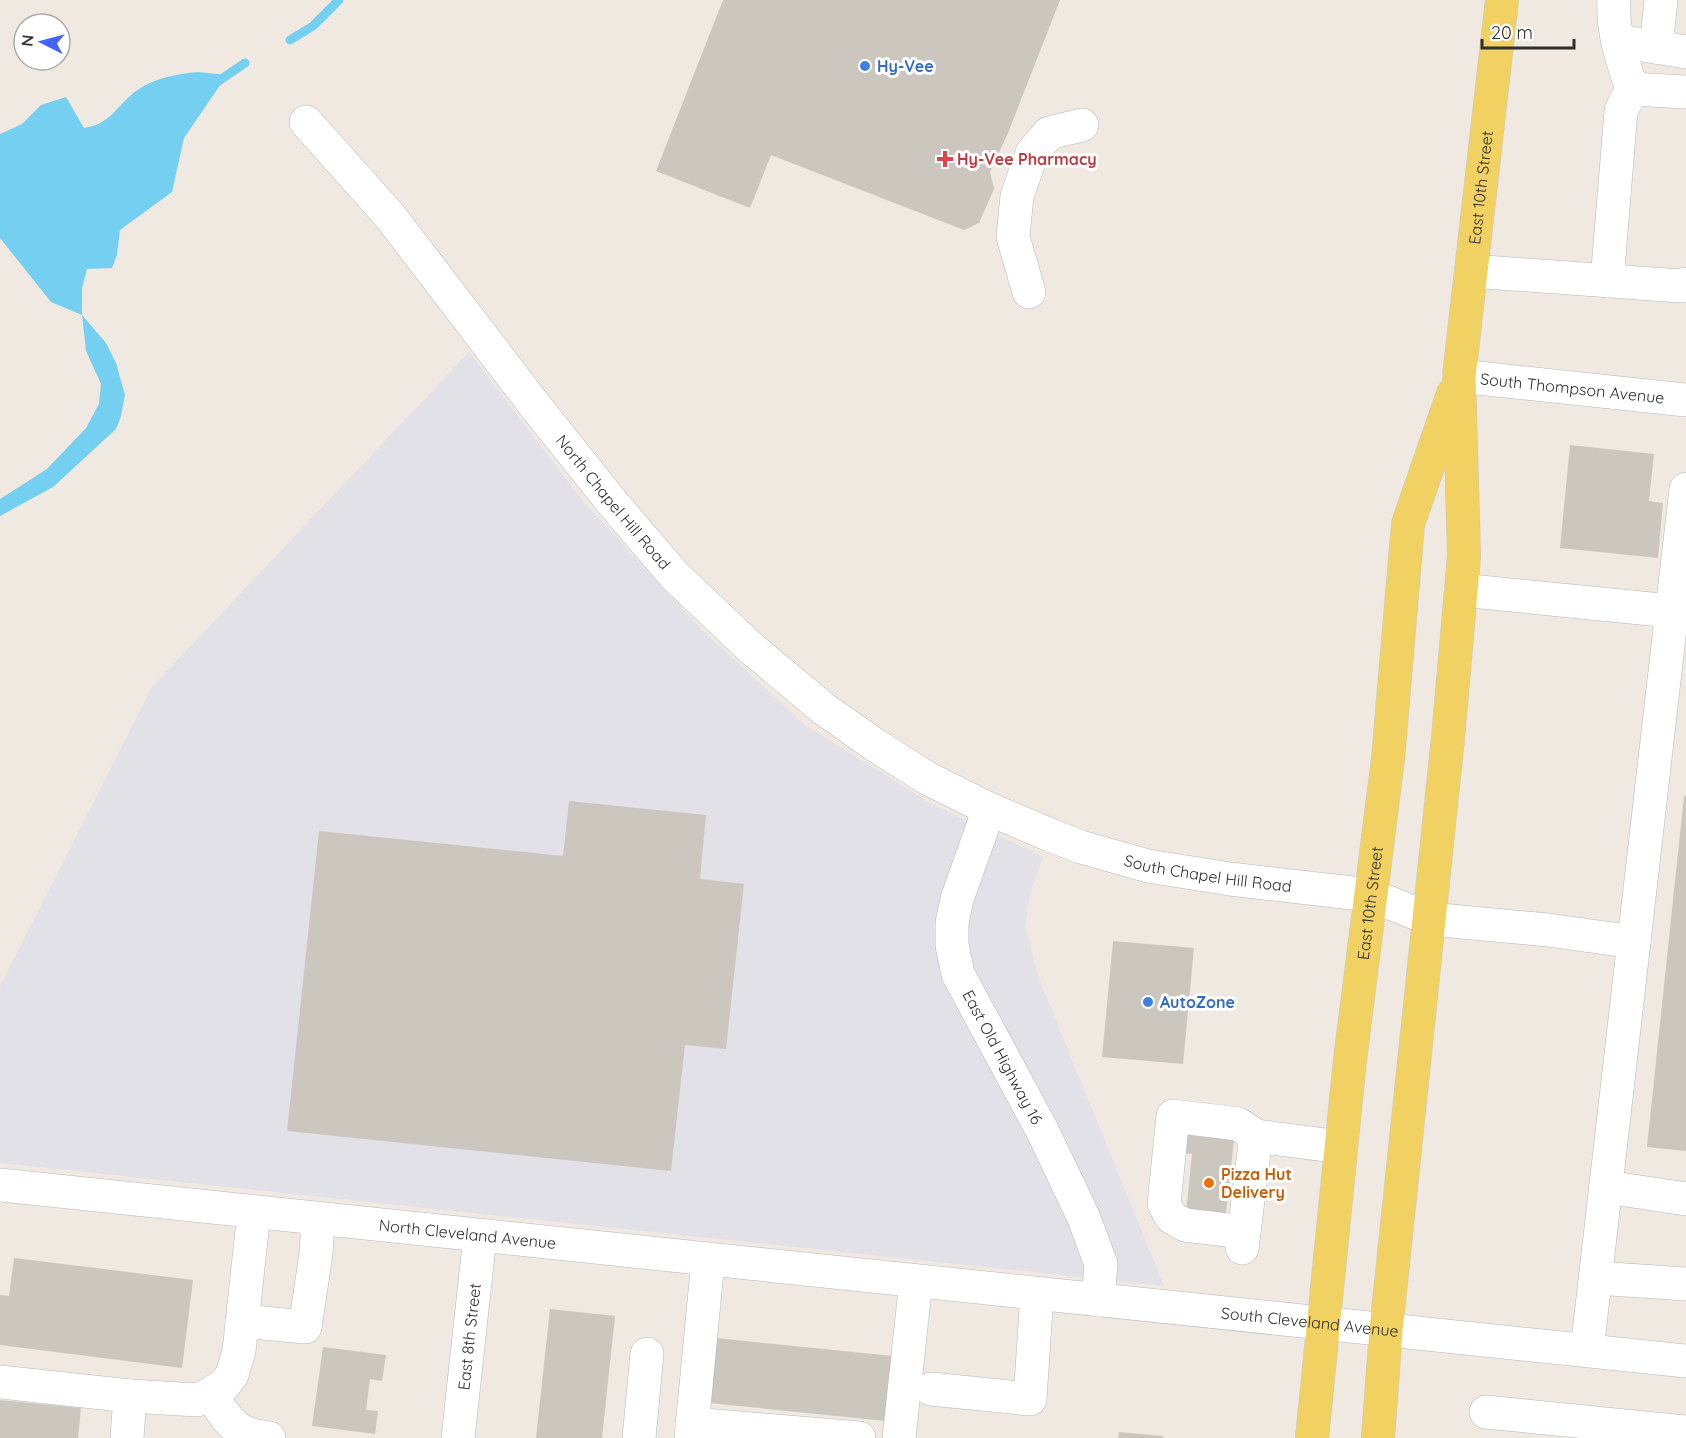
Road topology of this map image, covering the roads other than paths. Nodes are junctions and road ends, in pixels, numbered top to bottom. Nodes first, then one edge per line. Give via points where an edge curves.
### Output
1 (1502, 0) edge
2 (1614, 0) edge
3 (1661, 0) edge
4 (1618, 41) junction
5 (1671, 49) edge
6 (1632, 89) junction
7 (1686, 92) edge
8 (306, 122) dead end
9 (1082, 125) dead end
10 (1471, 271) junction
11 (1607, 281) junction
12 (1686, 284) edge
13 (1029, 292) dead end
14 (1459, 375) junction
15 (1686, 400) edge
16 (1686, 489) edge
17 (1461, 590) junction
18 (1671, 611) junction
19 (989, 809) junction
20 (1370, 895) junction
21 (1430, 920) junction
22 (1634, 942) junction
23 (1256, 1136) junction
24 (1341, 1147) junction
25 (0, 1185) edge
26 (1606, 1187) junction
27 (1686, 1199) edge
28 (254, 1212) junction
29 (318, 1219) junction
30 (480, 1236) junction
31 (708, 1260) junction
32 (1596, 1278) junction
33 (925, 1282) junction
34 (1686, 1284) edge
35 (1037, 1294) junction
36 (1098, 1300) junction
37 (242, 1321) junction
38 (1323, 1323) junction
39 (1386, 1330) junction
40 (1587, 1350) junction
41 (647, 1354) dead end
42 (1686, 1361) edge
43 (0, 1382) edge
44 (931, 1389) dead end
45 (210, 1394) junction
46 (130, 1396) junction
47 (1486, 1412) dead end
48 (691, 1431) edge
49 (1686, 1432) edge
50 (127, 1438) edge
51 (269, 1438) edge
52 (458, 1438) edge
53 (639, 1438) edge
54 (859, 1438) edge
55 (899, 1438) edge
56 (1312, 1438) edge
57 (1378, 1438) edge

1 - 10 main road, East 10th Street
2 - 4 street
3 - 5 street
4 - 5 street
4 - 6 street
6 - 7 street
6 - 11 street via 1621,111
8 - 19 street, North Chapel Hill Road via 390,216 536,407 675,576 751,648 824,709 927,778
9 - 13 street via 1049,133 1032,153 1017,196 1013,237
10 - 11 street
10 - 14 main road, East 10th Street
11 - 12 street
14 - 15 street, South Thompson Avenue
14 - 17 main road, East 10th Street via 1464,555
14 - 20 main road, East 10th Street via 1408,525 1388,759
16 - 18 street
17 - 18 street
17 - 21 main road, East 10th Street
18 - 22 street
19 - 20 street, South Chapel Hill Road via 1081,847 1148,866
19 - 36 street, East Old Highway 16 via 952,923 958,974 1042,1130 1083,1216 1101,1264
20 - 21 street, South Chapel Hill Road
20 - 24 main road, East 10th Street
21 - 22 street, South Chapel Hill Road
21 - 39 main road, East 10th Street
22 - 26 street
23 - 23 street via 1243,1240 1185,1225 1171,1217 1164,1204 1173,1116 1238,1124
23 - 24 street
24 - 38 main road, East 10th Street
25 - 28 street, North Cleveland Avenue
26 - 27 street
26 - 32 street
28 - 29 street, North Cleveland Avenue
28 - 37 street
29 - 30 street, North Cleveland Avenue
29 - 37 street via 304,1327
30 - 31 street, North Cleveland Avenue
30 - 52 street, East 8th Street
31 - 33 street, North Cleveland Avenue
31 - 48 street
32 - 34 street
32 - 40 street
33 - 35 street, South Cleveland Avenue
33 - 55 street
35 - 36 street, South Cleveland Avenue
35 - 44 street via 1030,1399
36 - 38 street, South Cleveland Avenue
37 - 45 street via 232,1376
38 - 39 street, South Cleveland Avenue
38 - 56 main road, East 10th Street
39 - 40 street, South Cleveland Avenue
39 - 57 main road, East 10th Street
40 - 42 street, South Cleveland Avenue
41 - 53 street
43 - 46 street
45 - 46 street via 197,1400
45 - 51 street via 234,1427
46 - 50 street
47 - 49 street
48 - 54 street

